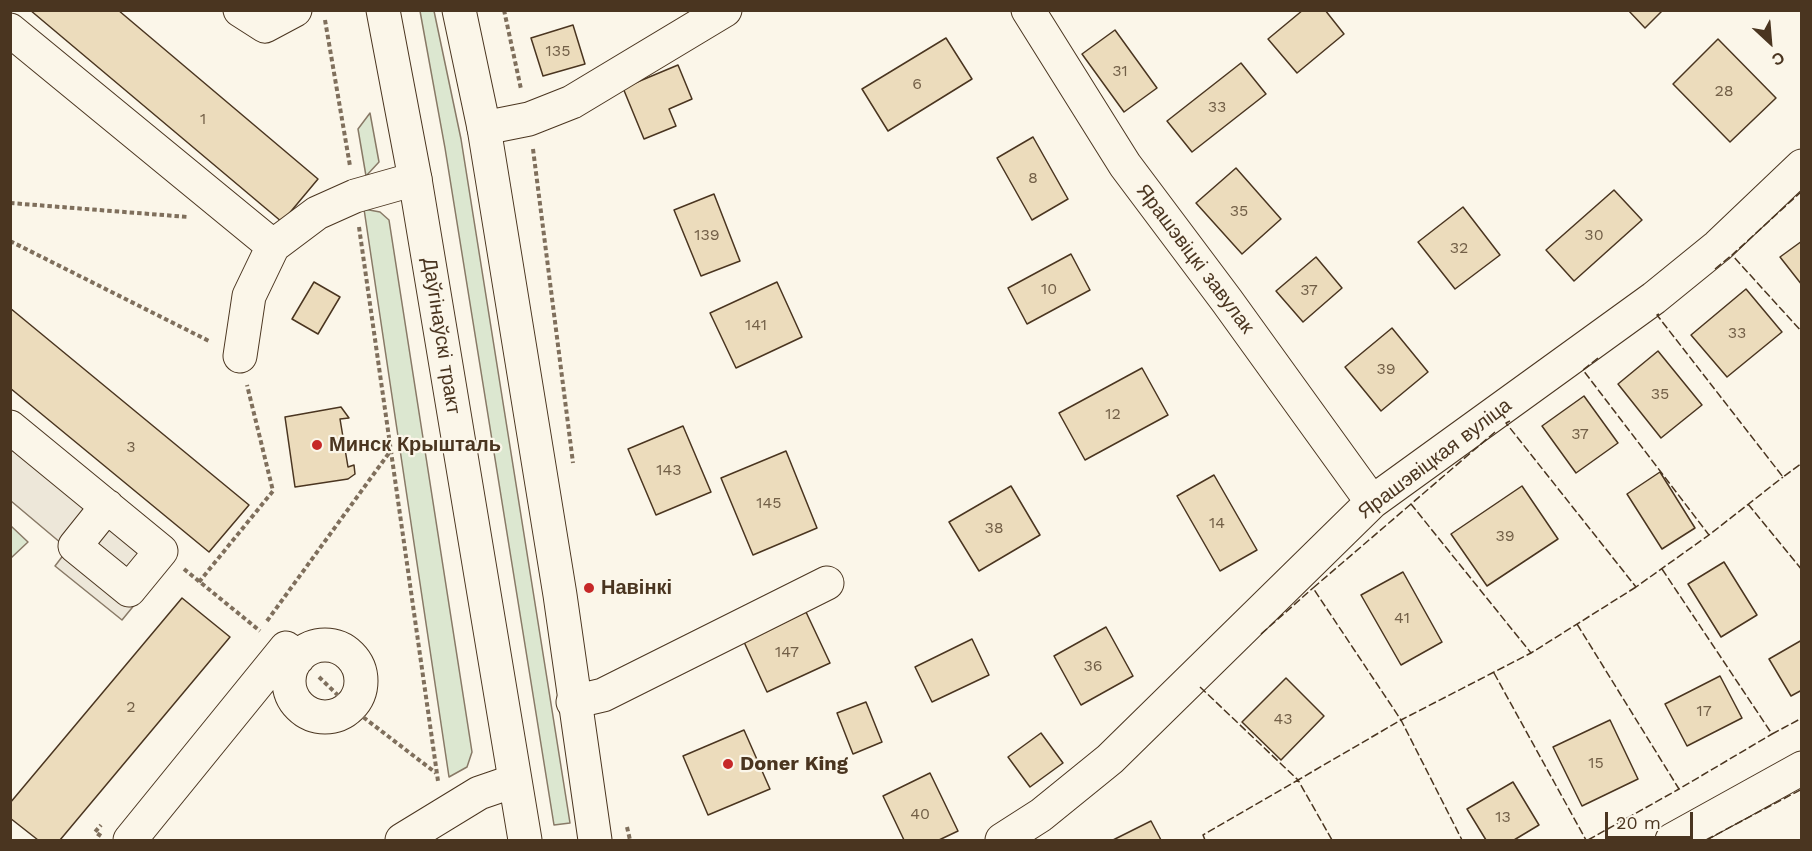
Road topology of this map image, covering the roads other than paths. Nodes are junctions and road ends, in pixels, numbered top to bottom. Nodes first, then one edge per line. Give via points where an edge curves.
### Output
1 (240, 10) edge
2 (295, 10) edge
3 (383, 10) edge
4 (459, 10) edge
5 (725, 10) edge
6 (1028, 10) edge
7 (10, 30) edge
8 (484, 129) junction
9 (1802, 166) edge
10 (415, 179) junction
11 (273, 246) junction
12 (240, 356) road end
13 (10, 427) edge
14 (1372, 501) junction
15 (107, 506) junction
16 (827, 583) dead end
17 (298, 658) junction
18 (573, 702) junction
19 (1802, 768) edge
20 (514, 781) junction
21 (130, 840) edge
22 (402, 840) edge
23 (525, 840) edge
24 (595, 840) edge
25 (1002, 840) edge
26 (1672, 840) edge

1 - 2 street via 265,26
3 - 10 street, Даўгінаўскі тракт
4 - 8 street
5 - 8 street via 572,102 529,119
6 - 14 street, Ярашэвіцкі завулак via 1125,165
7 - 11 street
8 - 18 street via 560,595
9 - 14 street, Ярашэвіцкая вуліца via 1718,246 1654,298
10 - 11 street via 355,196 317,213
10 - 20 street, Даўгінаўскі тракт
11 - 12 street via 249,296
13 - 15 street
14 - 25 street, Ярашэвіцкая вуліца via 1110,759 1041,815
15 - 15 street via 161,551 129,590 75,546
16 - 18 street via 603,695
17 - 17 street via 288,678 295,702 304,710 328,716 350,707 357,697 361,675 350,654 330,645 318,645
17 - 21 street via 286,648
18 - 24 street
19 - 26 street
20 - 22 street via 479,793
20 - 23 street, Даўгінаўскі тракт

